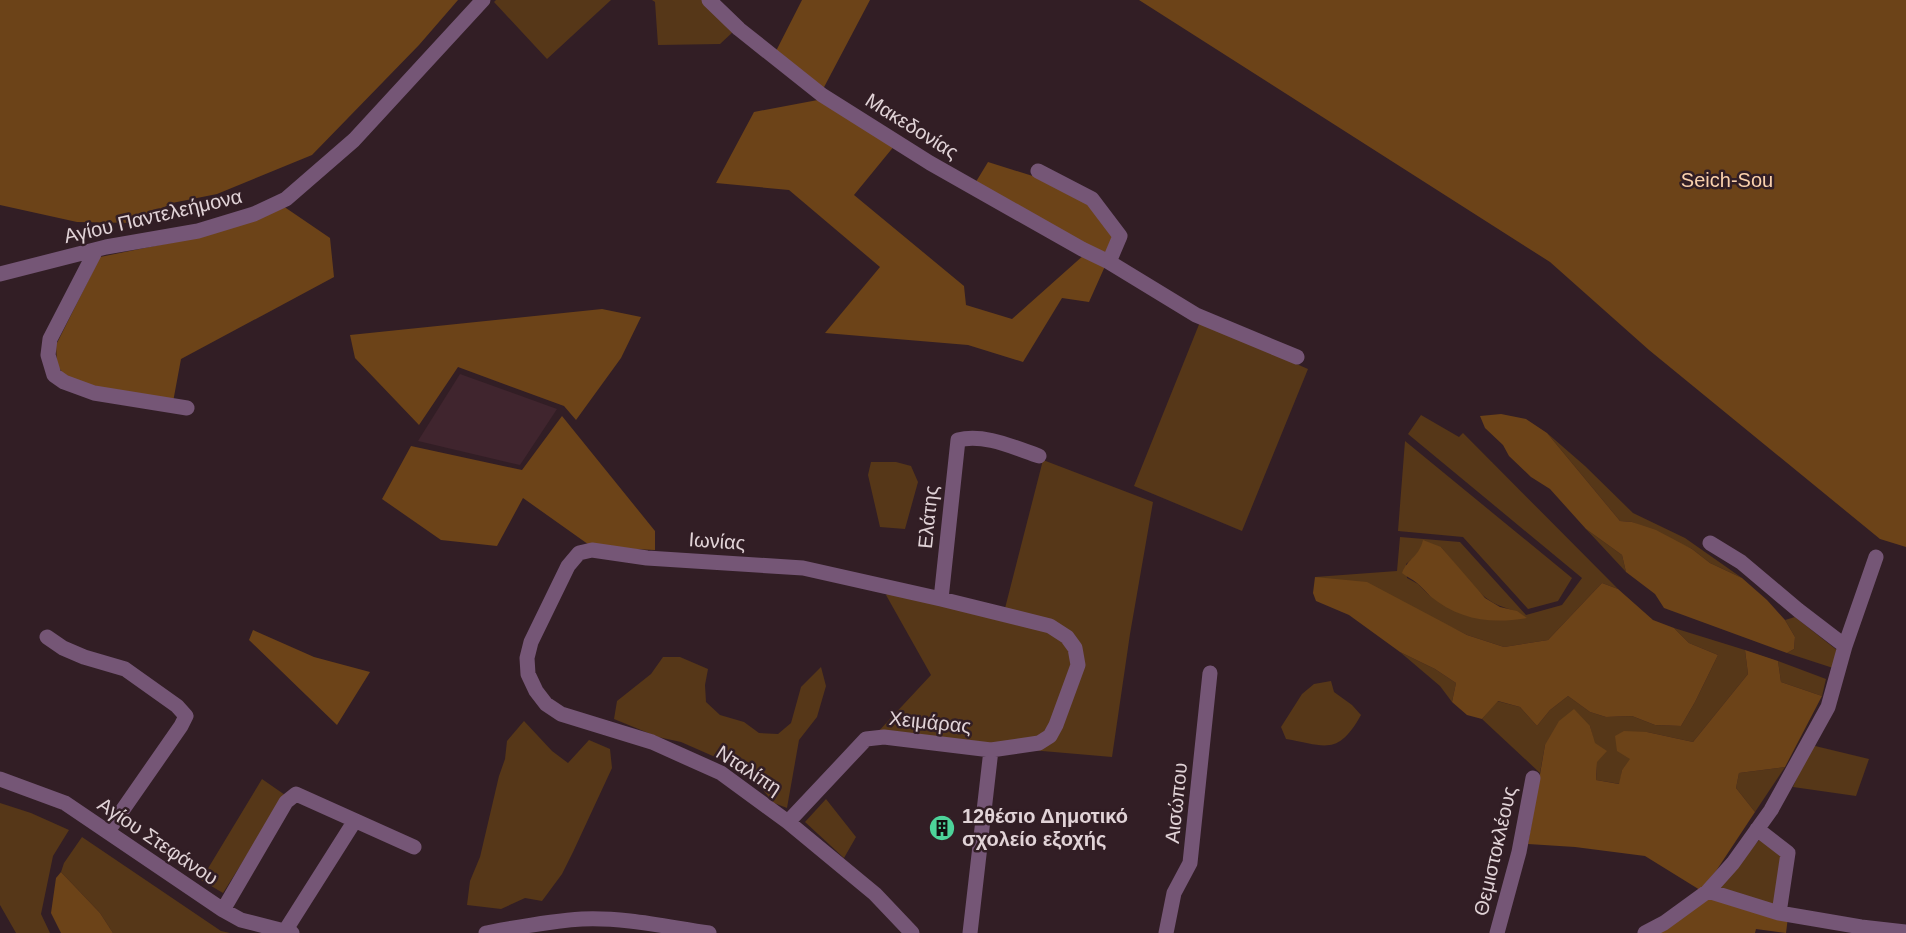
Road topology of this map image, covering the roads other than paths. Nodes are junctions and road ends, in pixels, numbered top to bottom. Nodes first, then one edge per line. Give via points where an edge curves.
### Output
1 (483, 0) edge
2 (710, 0) edge
3 (1038, 171) dead end
4 (96, 250) junction
5 (1109, 262) junction
6 (0, 274) edge
7 (1297, 357) dead end
8 (187, 408) dead end
9 (1039, 456) dead end
10 (1710, 543) dead end
11 (1876, 557) dead end
12 (941, 598) junction
13 (1050, 626) joint
14 (47, 637) dead end
15 (1845, 646) junction
16 (1210, 673) dead end
17 (536, 691) joint
18 (991, 750) junction
19 (1533, 778) dead end
20 (0, 779) edge
21 (354, 822) junction
22 (788, 822) junction
23 (1757, 829) junction
24 (108, 831) junction
25 (414, 847) dead end
26 (1708, 891) junction
27 (223, 910) junction
28 (1779, 913) junction
29 (239, 926) edge
30 (289, 932) edge
31 (494, 932) edge
32 (1906, 932) edge
33 (709, 933) edge
34 (912, 933) edge
35 (970, 933) edge
36 (1166, 933) edge
37 (1497, 933) edge
38 (1645, 933) edge

1 - 4 street, Αγίου Παντελεήμονα via 354,140 286,199 255,214 207,228
2 - 5 street, Μακεδονίας via 739,29 822,95 930,164
3 - 5 street via 1092,198 1120,236
4 - 6 street, Αγίου Παντελεήμονα
4 - 8 street via 50,339 48,356 54,375 94,393
5 - 7 street, Μακεδονίας via 1196,315
9 - 12 street, Ελάτης via 970,437 958,440
10 - 15 street via 1741,562
11 - 15 street
12 - 13 street, Ιωνίας
12 - 17 street, Ιωνίας via 802,568 646,558 600,550 579,553 564,573 531,642 528,674
13 - 18 street, Χειμάρας via 1075,648 1078,665 1056,725 1050,736 1039,743
14 - 24 street via 74,653 125,669 186,716
15 - 23 street via 1828,707
16 - 36 street, Αισώπου via 1190,863 1174,893
17 - 22 street, Νταλίπη via 561,714 652,742 722,772
18 - 22 street, Χειμάρας via 899,738 866,739
18 - 35 street
19 - 37 street, Θεμιστοκλέους via 1519,852
20 - 24 street, Αγίου Στεφάνου via 65,803
21 - 25 street
21 - 27 street via 296,794 286,802
21 - 30 street
22 - 34 street, Νταλίπη via 875,894
23 - 26 street
23 - 28 street via 1788,853
24 - 27 street, Αγίου Στεφάνου
26 - 28 street
26 - 38 street
27 - 29 street, Αγίου Στεφάνου
28 - 32 street
29 - 30 street, Αγίου Στεφάνου
31 - 33 street via 584,919 638,922

